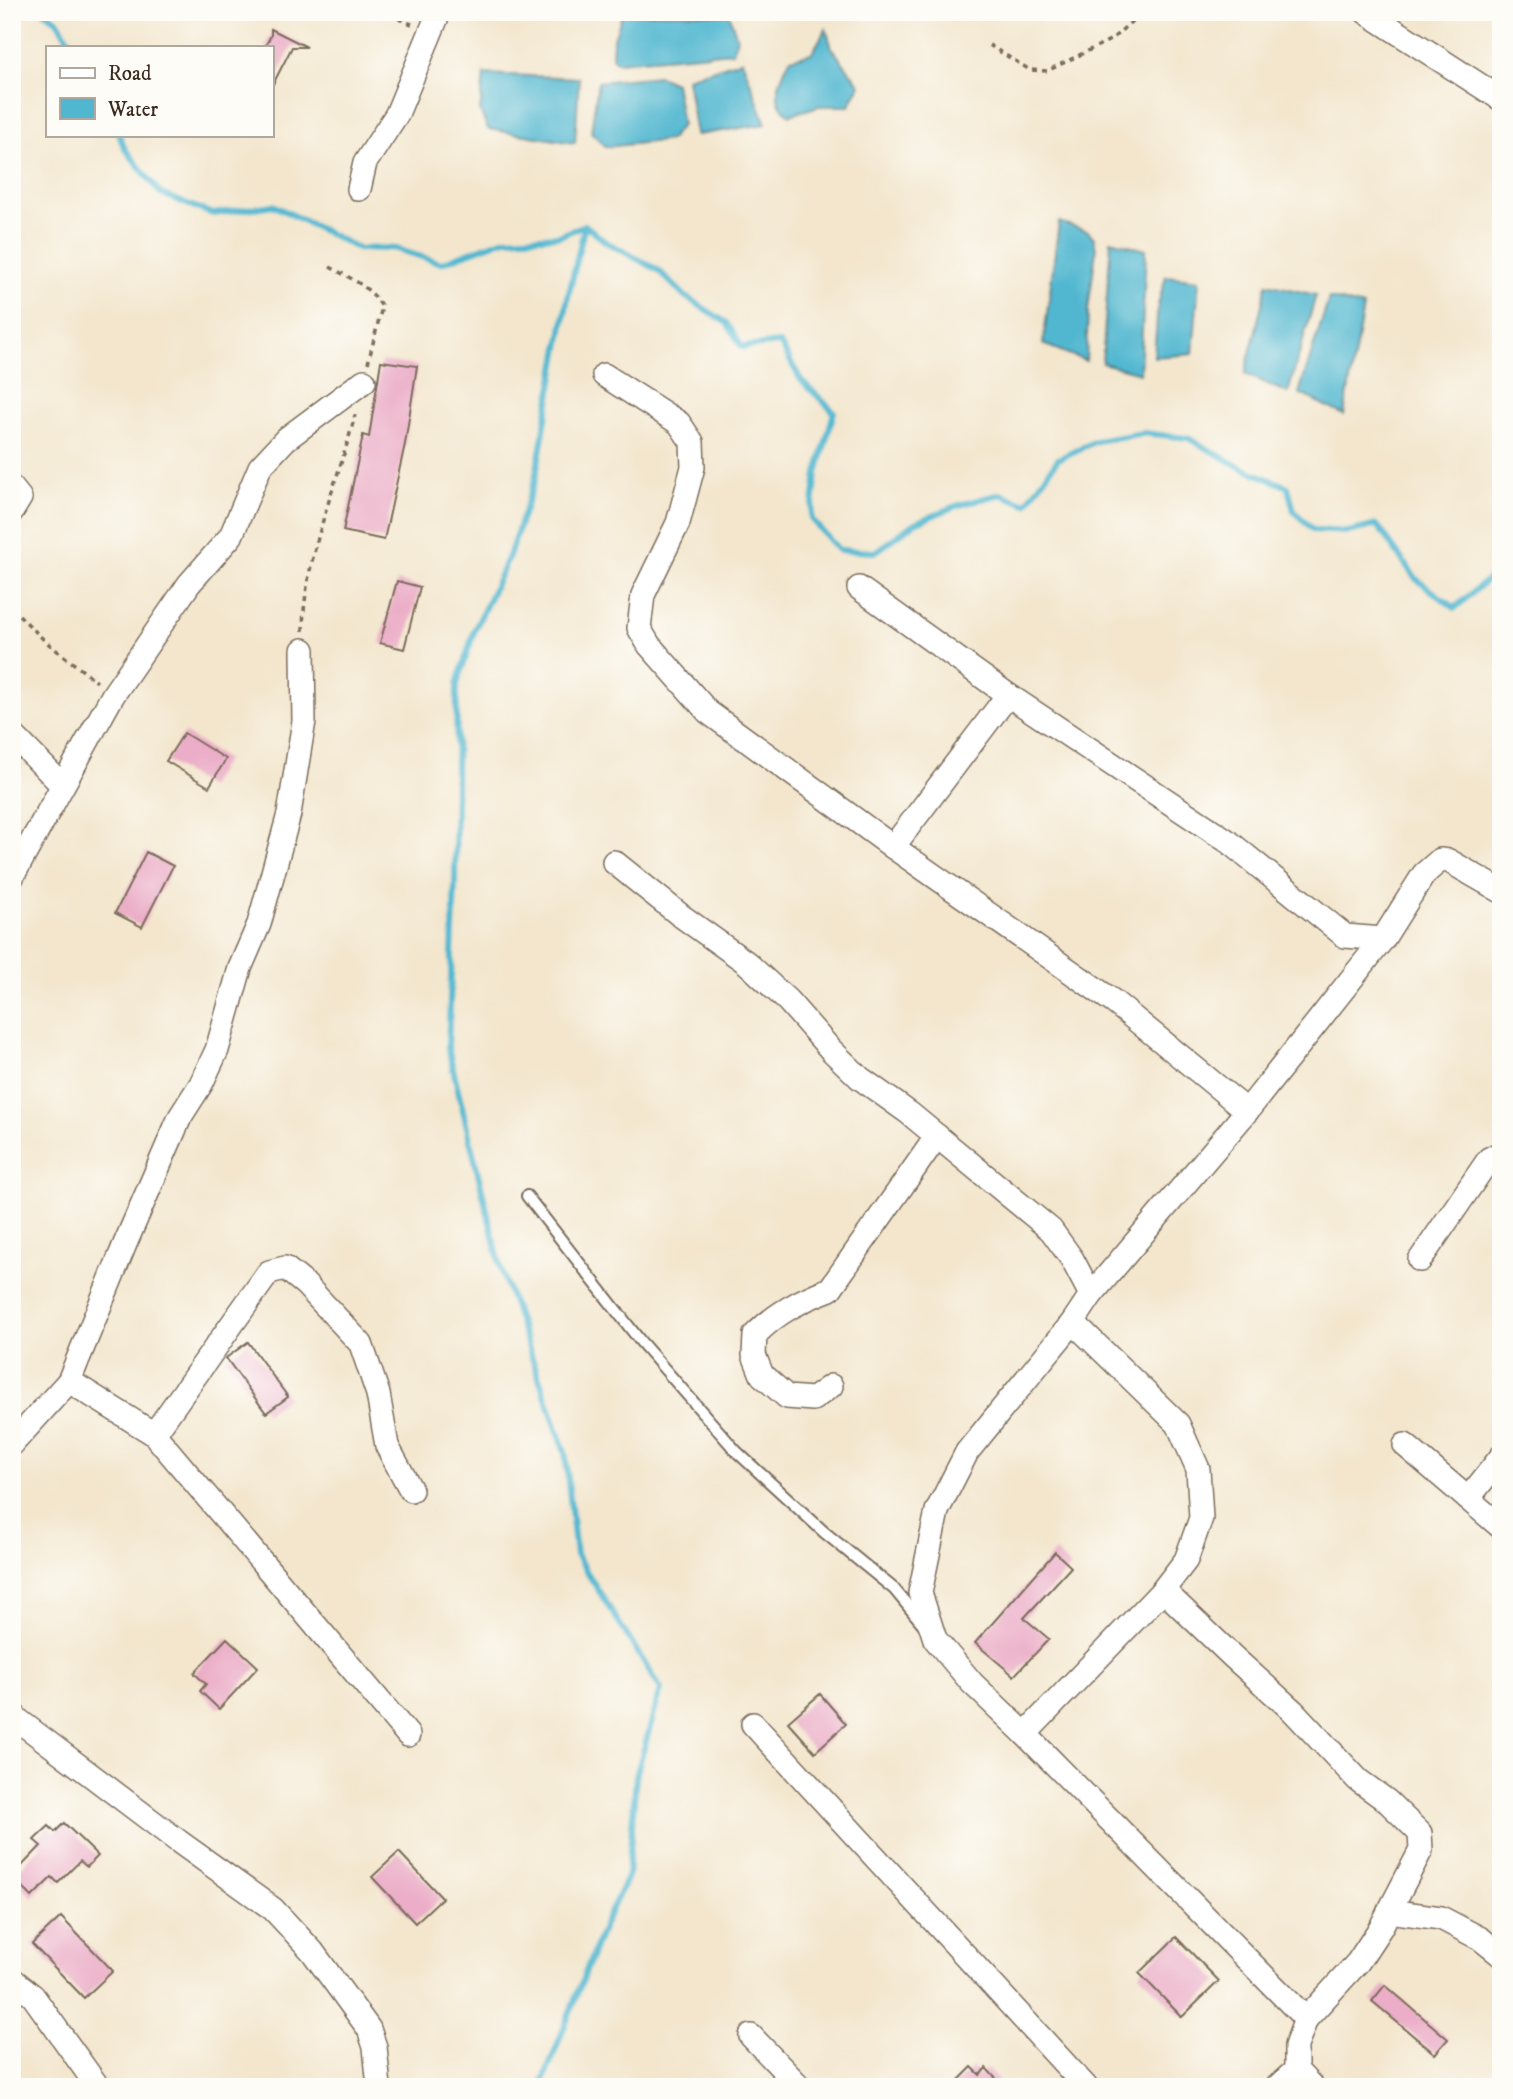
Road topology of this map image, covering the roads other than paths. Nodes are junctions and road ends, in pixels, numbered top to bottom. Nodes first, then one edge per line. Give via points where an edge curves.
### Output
1 (1366, 12) edge
2 (435, 21) edge
3 (1501, 99) edge
4 (359, 189) dead end
5 (604, 375) dead end
6 (364, 381) road end
7 (12, 488) edge
8 (12, 510) edge
9 (859, 588) dead end
10 (303, 650) road end
11 (1007, 695) junction
12 (12, 734) edge
13 (62, 785) junction
14 (893, 846) junction
15 (614, 862) dead end
16 (12, 877) edge
17 (1501, 891) edge
18 (1345, 936) junction
19 (1383, 939) junction
20 (1356, 972) junction
21 (1247, 1111) junction
22 (937, 1136) junction
23 (1501, 1153) edge
24 (527, 1196) dead end
25 (1420, 1260) dead end
26 (1091, 1295) junction
27 (1073, 1322) junction
28 (69, 1381) junction
29 (831, 1386) dead end
30 (154, 1434) junction
31 (12, 1444) edge
32 (1405, 1446) dead end
33 (1501, 1457) edge
34 (411, 1490) dead end
35 (1468, 1499) junction
36 (1501, 1527) edge
37 (1163, 1590) junction
38 (935, 1639) junction
39 (14, 1720) edge
40 (753, 1724) dead end
41 (1025, 1734) junction
42 (408, 1735) dead end
43 (1389, 1911) junction
44 (1501, 1955) edge
45 (12, 1979) edge
46 (1306, 2019) junction
47 (751, 2036) dead end
48 (1296, 2070) junction
49 (98, 2087) edge
50 (379, 2087) edge
51 (800, 2087) edge
52 (1086, 2087) edge
53 (1277, 2087) edge
54 (1312, 2087) edge

1 - 3 street
2 - 4 street via 397,114 365,163
5 - 14 street via 679,423 692,442 693,467 678,523 643,595 639,628 649,645 708,712
6 - 13 street via 286,439 260,467 231,536 189,584 113,695
7 - 8 street via 20,498
9 - 11 street
10 - 28 street via 300,747 289,814 259,924 240,968 217,1050 180,1117
11 - 14 street
11 - 18 street via 1229,842
12 - 13 street
13 - 16 street
14 - 21 street via 1114,1002
15 - 22 street via 747,963 860,1078
17 - 19 street via 1440,860 1424,874
18 - 19 street
18 - 20 street
19 - 20 street
20 - 21 street
21 - 26 street
22 - 26 street via 1051,1230
22 - 29 street via 830,1289 772,1318 755,1335 754,1355 762,1375 787,1397 813,1399
23 - 25 street via 1489,1159
24 - 38 lane via 641,1342 737,1452 894,1589
26 - 27 street
27 - 37 street via 1178,1424 1198,1469 1201,1518 1186,1560
27 - 38 street via 967,1452 937,1511 920,1593
28 - 30 street
28 - 31 street
30 - 34 street via 269,1272 285,1268 362,1344 378,1394 387,1446
30 - 42 street
32 - 35 street
33 - 35 street
35 - 36 street
37 - 41 street
37 - 43 street via 1293,1711 1351,1773 1420,1833 1421,1850
38 - 41 street
39 - 50 street via 273,1909 312,1951 369,2029
40 - 52 street
41 - 46 street
43 - 44 street via 1441,1918
43 - 46 street via 1358,1962
45 - 49 street via 33,1996
46 - 48 street via 1296,2046
47 - 51 street
48 - 53 street
48 - 54 street

